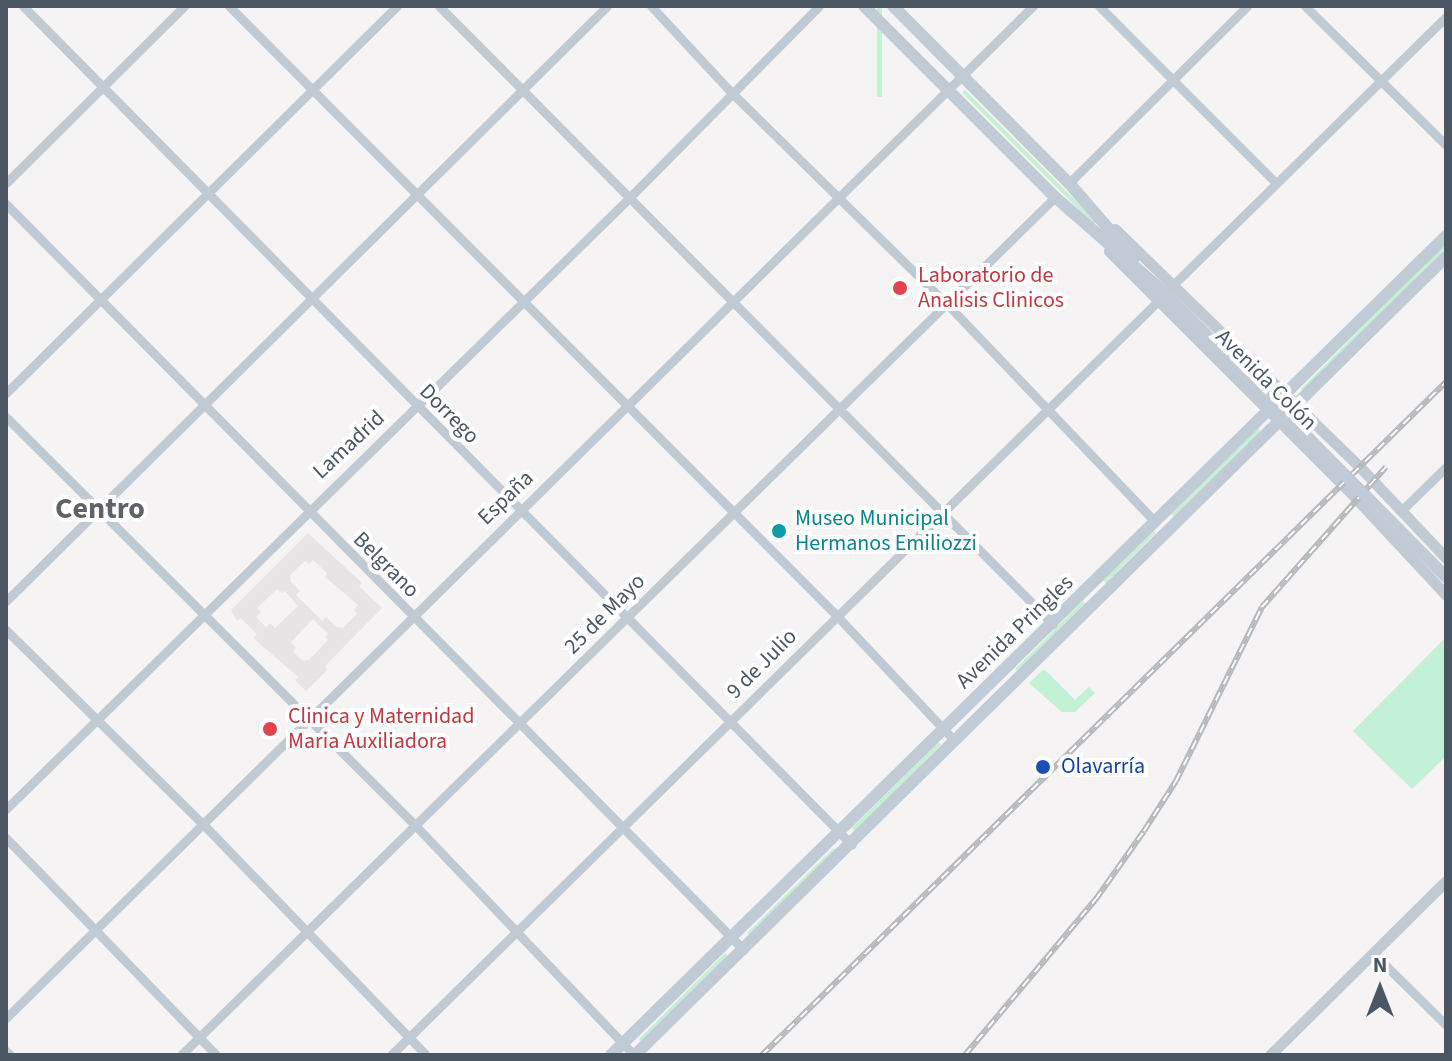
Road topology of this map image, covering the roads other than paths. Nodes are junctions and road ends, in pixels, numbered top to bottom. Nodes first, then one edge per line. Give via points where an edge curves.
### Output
1 (23, 6) edge
2 (184, 6) edge
3 (229, 6) edge
4 (397, 6) edge
5 (439, 6) edge
6 (607, 6) edge
7 (651, 6) edge
8 (819, 6) edge
9 (864, 6) edge
10 (893, 6) edge
11 (1033, 6) edge
12 (1099, 6) edge
13 (1247, 6) edge
14 (1305, 6) edge
15 (1446, 17) edge
16 (964, 77) junction
17 (1172, 80) junction
18 (1380, 80) junction
19 (101, 85) junction
20 (313, 89) junction
21 (523, 89) junction
22 (947, 90) junction
23 (731, 92) junction
24 (1446, 145) edge
25 (1275, 182) junction
26 (6, 183) edge
27 (1069, 183) junction
28 (206, 193) junction
29 (419, 195) junction
30 (1055, 197) junction
31 (629, 198) junction
32 (837, 198) junction
33 (6, 204) edge
34 (1446, 236) edge
35 (1446, 257) edge
36 (1166, 293) junction
37 (100, 298) junction
38 (311, 300) junction
39 (523, 300) junction
40 (734, 303) junction
41 (947, 304) junction
42 (6, 393) edge
43 (1285, 394) junction
44 (204, 404) junction
45 (1296, 405) junction
46 (629, 406) junction
47 (416, 407) junction
48 (1047, 409) junction
49 (839, 410) junction
50 (1268, 412) junction
51 (6, 417) edge
52 (1279, 422) junction
53 (1446, 467) edge
54 (96, 510) junction
55 (307, 511) junction
56 (519, 511) junction
57 (1401, 511) junction
58 (733, 513) junction
59 (943, 514) junction
60 (1155, 522) junction
61 (1446, 558) edge
62 (1446, 577) edge
63 (1446, 595) edge
64 (6, 601) edge
65 (202, 614) junction
66 (412, 616) junction
67 (837, 616) junction
68 (627, 618) junction
69 (1053, 624) junction
70 (6, 630) edge
71 (98, 719) junction
72 (308, 719) junction
73 (729, 722) junction
74 (520, 723) junction
75 (943, 729) junction
76 (954, 740) junction
77 (6, 809) edge
78 (202, 823) junction
79 (413, 823) junction
80 (624, 827) junction
81 (838, 833) junction
82 (6, 838) edge
83 (852, 845) junction
84 (1446, 881) edge
85 (98, 930) junction
86 (516, 930) junction
87 (304, 931) junction
88 (732, 937) junction
89 (744, 950) junction
90 (1373, 953) junction
91 (6, 1018) edge
92 (1446, 1025) edge
93 (199, 1037) junction
94 (409, 1037) junction
95 (622, 1044) junction
96 (181, 1055) edge
97 (216, 1055) edge
98 (391, 1055) edge
99 (426, 1055) edge
100 (611, 1055) edge
101 (634, 1055) edge
102 (1270, 1055) edge

1 - 19 street, Dorrego
2 - 19 street
3 - 20 street
4 - 20 street
5 - 21 street
6 - 21 street
7 - 23 street
8 - 23 street, Lamadrid
9 - 22 main road, Avenida Colón
10 - 16 main road, Avenida Colón
11 - 16 street, España
12 - 17 street
13 - 17 street
14 - 18 street
15 - 18 street, 9 de Julio
16 - 22 street, España
16 - 27 main road, Avenida Colón
17 - 25 street
17 - 27 street
18 - 24 street
18 - 25 street, 9 de Julio
19 - 26 street
19 - 28 street, Dorrego
20 - 28 street
20 - 29 street
21 - 29 street
21 - 31 street
22 - 30 main road, Avenida Colón
22 - 32 street, España
23 - 31 street, Lamadrid
23 - 32 street
25 - 36 street, 9 de Julio
27 - 36 main road, Avenida Colón
28 - 37 street
28 - 38 street, Dorrego
29 - 38 street
29 - 39 street
30 - 36 main road, Avenida Colón
30 - 41 street, 25 de Mayo
31 - 39 street, Lamadrid
31 - 40 street
32 - 40 street, España
32 - 41 street
33 - 37 street, Belgrano
34 - 43 main road, Avenida Pringles
35 - 45 main road, Avenida Pringles
36 - 43 street, Avenida Colón
36 - 48 street, 9 de Julio
36 - 50 street, Avenida Colón
36 - 62 main road, Avenida Colón, bridge
37 - 42 street
37 - 44 street, Belgrano
38 - 44 street
38 - 47 street, Dorrego
39 - 46 street
39 - 47 street, Lamadrid
40 - 46 street, España
40 - 49 street
41 - 48 street
41 - 49 street, 25 de Mayo
43 - 45 street, Avenida Colón
43 - 50 main road, Avenida Pringles
44 - 54 street
44 - 55 street, Belgrano
45 - 52 main road, Avenida Pringles
45 - 57 street, Avenida Colón
46 - 56 street, España
46 - 58 street
47 - 55 street, Lamadrid
47 - 56 street, Dorrego
48 - 59 street, 9 de Julio
48 - 60 street
49 - 58 street, 25 de Mayo
49 - 59 street
50 - 52 street, Avenida Colón
50 - 60 main road, Avenida Pringles
51 - 54 street
52 - 63 street, Avenida Colón
52 - 76 main road, Avenida Pringles
53 - 57 street
54 - 64 street
54 - 65 street
55 - 65 street, Lamadrid
55 - 66 street, Belgrano
56 - 66 street, España
56 - 68 street, Dorrego
57 - 61 street, Avenida Colón
58 - 67 street
58 - 68 street, 25 de Mayo
59 - 67 street, 9 de Julio
59 - 69 street
60 - 69 main road, Avenida Pringles
65 - 71 street, Lamadrid
65 - 72 street
66 - 72 street, España
66 - 74 street, Belgrano
67 - 73 street, 9 de Julio
67 - 75 street
68 - 73 street, Dorrego
68 - 74 street, 25 de Mayo
69 - 75 main road, Avenida Pringles
70 - 71 street
71 - 77 street, Lamadrid
71 - 78 street
72 - 78 street, España
72 - 79 street
73 - 80 street, 9 de Julio
73 - 81 street, Dorrego
74 - 79 street, 25 de Mayo
74 - 80 street, Belgrano
75 - 76 street
75 - 81 main road, Avenida Pringles
76 - 83 main road, Avenida Pringles
78 - 85 street, España
78 - 87 street
79 - 86 street
79 - 87 street, 25 de Mayo
80 - 86 street, 9 de Julio
80 - 88 street, Belgrano
81 - 83 street, Dorrego
81 - 88 main road, Avenida Pringles
82 - 85 street
83 - 89 main road, Avenida Pringles
84 - 90 street
85 - 91 street, España
85 - 93 street
86 - 94 street, 9 de Julio
86 - 95 street
87 - 93 street, 25 de Mayo
87 - 94 street
88 - 89 street, Belgrano
88 - 95 main road, Avenida Pringles
89 - 101 main road, Avenida Pringles
90 - 92 street
90 - 102 street
93 - 96 street, 25 de Mayo
93 - 97 street
94 - 98 street, 9 de Julio
94 - 99 street
95 - 100 main road, Avenida Pringles
95 - 101 street

